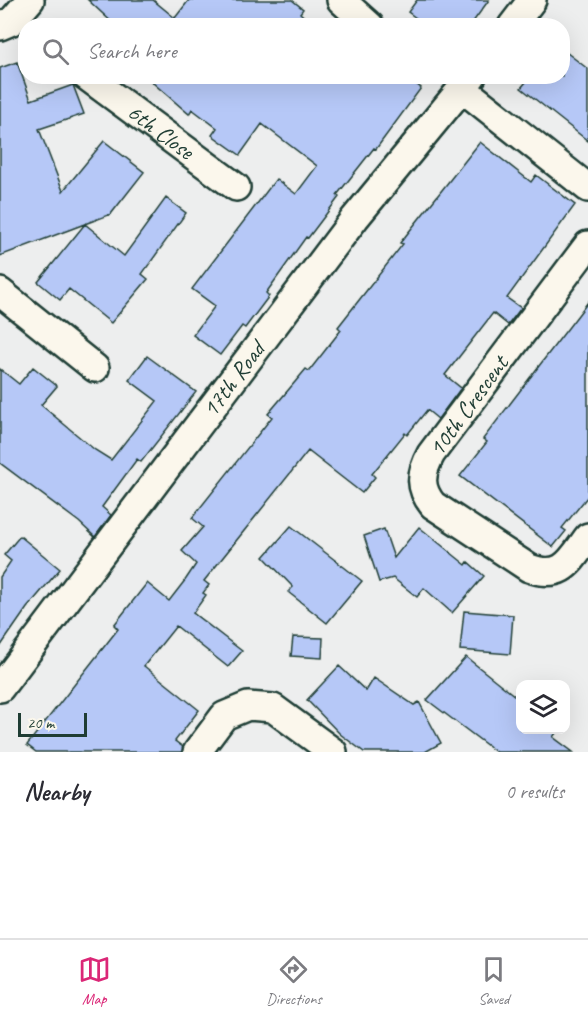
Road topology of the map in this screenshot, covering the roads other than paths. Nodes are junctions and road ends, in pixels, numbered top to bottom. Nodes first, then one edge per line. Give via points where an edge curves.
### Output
1 (30, 0) edge
2 (341, 0) edge
3 (532, 0) edge
4 (361, 18) edge
5 (518, 18) edge
6 (12, 26) edge
7 (97, 84) edge
8 (465, 84) edge
9 (469, 84) edge
10 (236, 187) dead end
11 (588, 188) edge
12 (588, 245) edge
13 (0, 292) edge
14 (94, 368) dead end
15 (588, 537) edge
16 (0, 688) edge
17 (197, 752) edge
18 (333, 752) edge

1 - 6 street
2 - 4 street
3 - 5 street
7 - 10 street, 6th Close
8 - 16 street, 17th Road via 355,218
9 - 11 street
12 - 15 street, 10th Crescent via 431,454 421,482 424,495 433,505 542,573 558,571 567,564
13 - 14 street
17 - 18 street via 224,716 248,706 273,708

